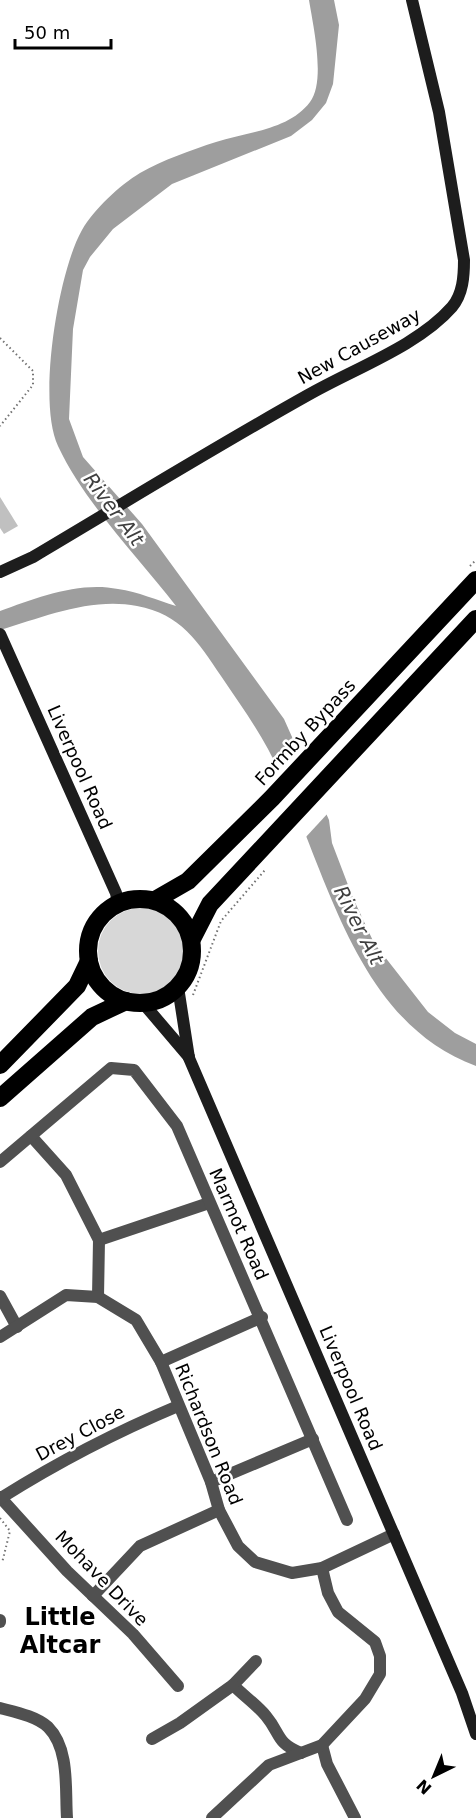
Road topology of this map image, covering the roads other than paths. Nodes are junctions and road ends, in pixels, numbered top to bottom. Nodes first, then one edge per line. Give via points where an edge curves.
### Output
1 (412, 0) edge
2 (0, 572) edge
3 (476, 580) edge
4 (476, 619) edge
5 (0, 634) edge
6 (155, 900) junction
7 (118, 903) junction
8 (192, 939) junction
9 (89, 961) junction
10 (178, 987) junction
11 (134, 1002) junction
12 (189, 1058) junction
13 (0, 1065) edge
14 (0, 1098) edge
15 (31, 1136) junction
16 (0, 1162) edge
17 (209, 1203) junction
18 (99, 1240) junction
19 (0, 1296) edge
20 (98, 1297) junction
21 (262, 1317) junction
22 (16, 1327) junction
23 (0, 1337) edge
24 (160, 1362) junction
25 (178, 1406) junction
26 (313, 1439) junction
27 (211, 1482) junction
28 (1, 1497) edge
29 (219, 1510) junction
30 (347, 1520) dead end
31 (394, 1534) junction
32 (322, 1568) junction
33 (93, 1596) junction
34 (256, 1661) dead end
35 (233, 1685) junction
36 (178, 1686) dead end
37 (0, 1708) edge
38 (476, 1734) edge
39 (152, 1738) dead end
40 (322, 1745) junction
41 (301, 1753) junction
42 (67, 1818) edge
43 (212, 1818) edge
44 (356, 1818) edge

1 - 2 street, New Causeway via 439,112 464,260 464,282 454,305 436,323 398,346 33,557
3 - 6 highway, Formby Bypass via 272,798 188,881
4 - 8 highway via 210,904
5 - 7 street, Liverpool Road
6 - 7 highway via 142,898
6 - 8 highway via 178,915
7 - 9 highway via 93,927
8 - 10 highway via 190,965
9 - 11 highway via 102,986
9 - 13 highway via 78,987
10 - 11 highway via 168,996
10 - 12 street, Liverpool Road
11 - 12 street, Liverpool Road
11 - 14 highway via 92,1017
12 - 31 street, Liverpool Road
15 - 16 street, Marmot Road
15 - 17 street, Marmot Road via 111,1068 134,1070 177,1126
15 - 18 street via 66,1175
17 - 18 street
17 - 21 street, Marmot Road
18 - 20 street
19 - 22 street
20 - 22 street, Richardson Road via 66,1295
20 - 24 street, Richardson Road via 136,1320
21 - 24 street
21 - 26 street, Marmot Road
22 - 23 street, Richardson Road
24 - 25 street, Richardson Road
25 - 27 street, Richardson Road
25 - 28 street, Drey Close via 121,1430
26 - 27 street
26 - 30 street, Marmot Road
27 - 29 street, Richardson Road
28 - 33 street, Mohave Drive
29 - 32 street, Richardson Road via 238,1545 255,1562 292,1573
29 - 33 street via 140,1546
31 - 32 street, Richardson Road
31 - 38 street, Liverpool Road
32 - 40 street via 338,1612 375,1642 380,1656 380,1674 365,1699
33 - 36 street, Mohave Drive
34 - 35 street
35 - 39 street
35 - 41 street via 266,1715 278,1740
37 - 42 street via 48,1727 63,1754
40 - 41 street
40 - 44 street via 327,1764
41 - 43 street via 269,1765

